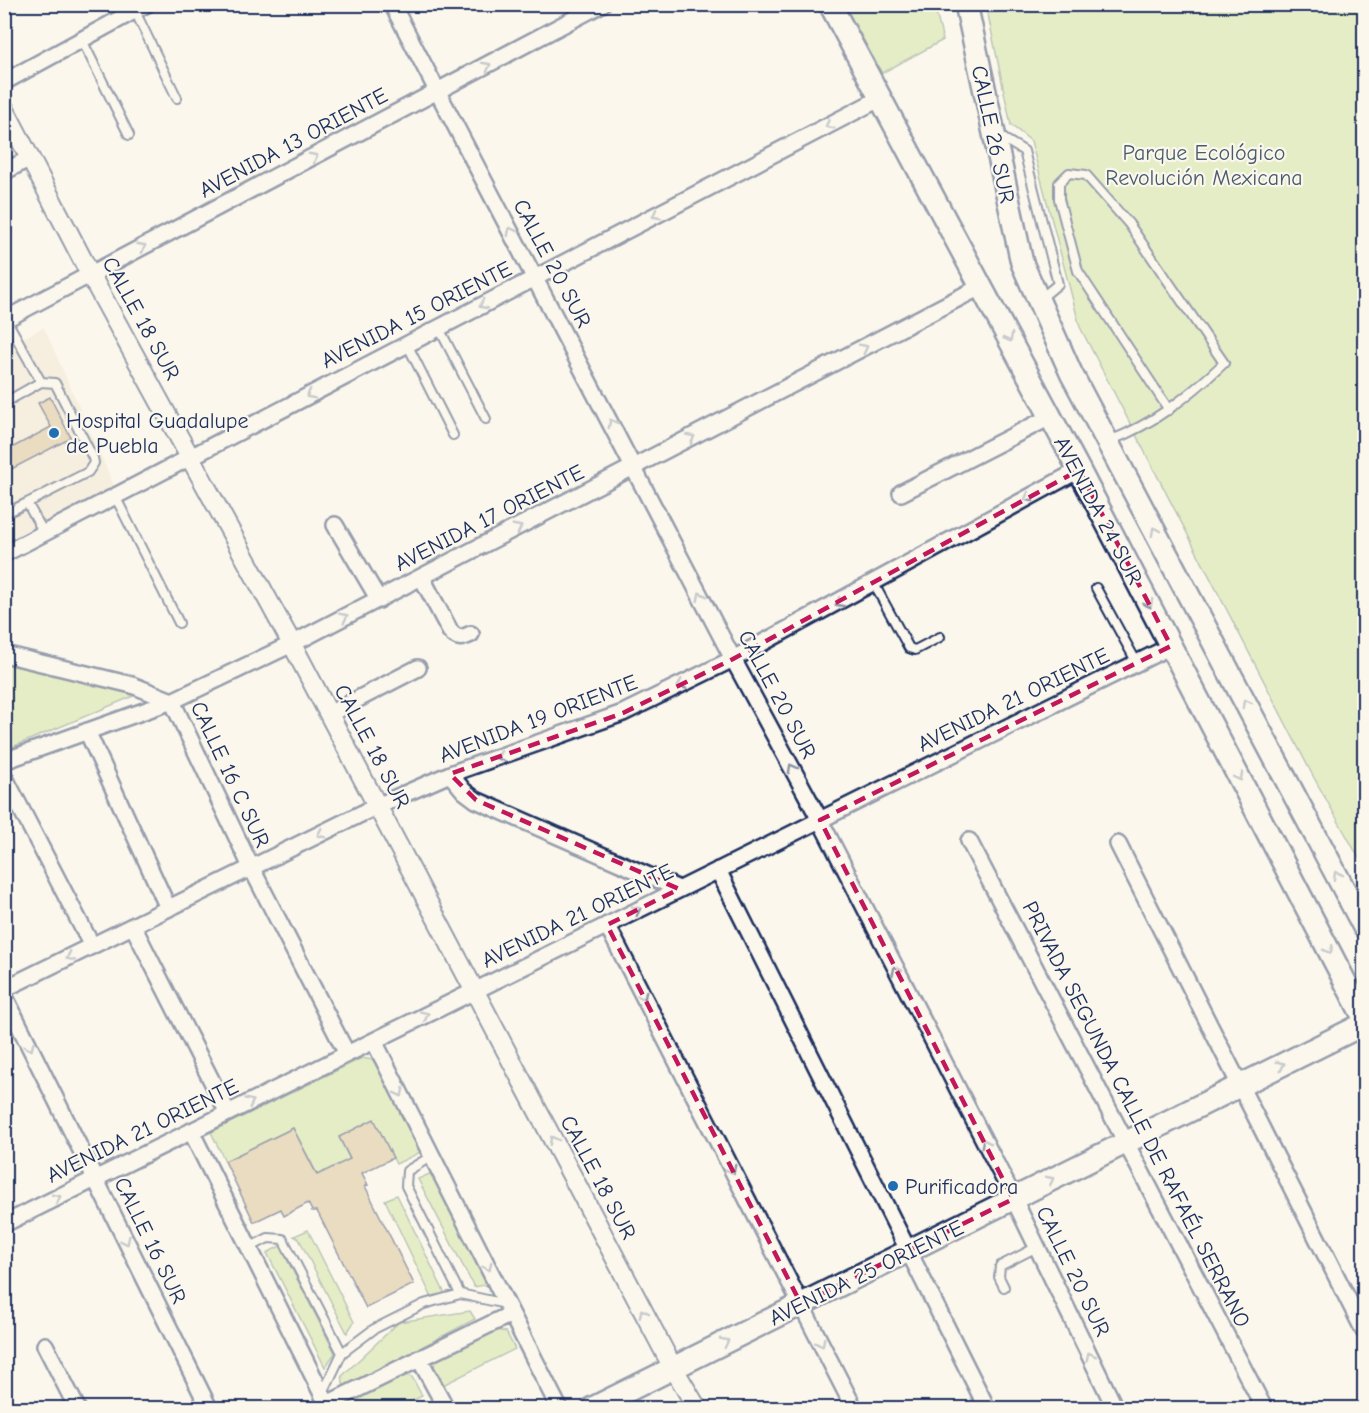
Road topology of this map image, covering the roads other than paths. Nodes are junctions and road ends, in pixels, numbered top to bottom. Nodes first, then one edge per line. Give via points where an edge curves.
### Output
1 (392, 4) edge
2 (602, 4) edge
3 (830, 4) edge
4 (966, 4) edge
5 (141, 8) edge
6 (82, 40) junction
7 (4, 82) edge
8 (438, 92) junction
9 (177, 98) dead end
10 (881, 98) junction
11 (4, 108) edge
12 (993, 132) junction
13 (129, 135) dead end
14 (30, 158) junction
15 (4, 172) edge
16 (1022, 263) joint
17 (90, 274) junction
18 (536, 278) junction
19 (982, 286) junction
20 (1037, 301) junction
21 (5, 320) edge
22 (439, 328) junction
23 (407, 344) junction
24 (42, 382) junction
25 (4, 403) edge
26 (1169, 410) junction
27 (1050, 417) junction
28 (486, 419) dead end
29 (453, 435) dead end
30 (1108, 442) junction
31 (190, 457) junction
32 (635, 467) junction
33 (1079, 470) junction
34 (901, 493) dead end
35 (115, 496) junction
36 (27, 503) junction
37 (4, 514) edge
38 (335, 525) dead end
39 (44, 533) junction
40 (4, 554) edge
41 (422, 578) junction
42 (874, 584) junction
43 (1096, 588) dead end
44 (379, 600) junction
45 (178, 622) dead end
46 (471, 634) dead end
47 (940, 637) dead end
48 (292, 644) junction
49 (1171, 646) junction
50 (4, 654) edge
51 (733, 659) junction
52 (1137, 663) junction
53 (418, 668) dead end
54 (172, 701) junction
55 (329, 714) junction
56 (87, 731) junction
57 (4, 761) edge
58 (450, 774) junction
59 (4, 776) edge
60 (377, 806) junction
61 (820, 820) junction
62 (969, 841) dead end
63 (1118, 844) dead end
64 (250, 867) junction
65 (718, 870) junction
66 (679, 889) junction
67 (168, 908) junction
68 (607, 925) junction
69 (133, 926) junction
70 (1365, 927) edge
71 (92, 946) junction
72 (4, 989) edge
73 (474, 991) junction
74 (4, 995) edge
75 (1365, 1018) edge
76 (1365, 1024) edge
77 (374, 1041) junction
78 (346, 1054) junction
79 (1240, 1085) junction
80 (228, 1113) junction
81 (191, 1131) junction
82 (1126, 1142) junction
83 (432, 1156) junction
84 (95, 1178) junction
85 (1013, 1199) junction
86 (4, 1224) edge
87 (1037, 1247) junction
88 (249, 1248) junction
89 (908, 1251) junction
90 (1004, 1287) dead end
91 (460, 1294) junction
92 (801, 1304) junction
93 (509, 1309) junction
94 (1365, 1331) edge
95 (45, 1345) dead end
96 (342, 1353) junction
97 (419, 1358) junction
98 (673, 1368) junction
99 (326, 1402) edge
100 (603, 1406) edge
101 (77, 1408) edge
102 (209, 1408) edge
103 (446, 1408) edge
104 (559, 1408) edge
105 (697, 1408) edge
106 (854, 1408) edge
107 (987, 1408) edge
108 (1115, 1408) edge
109 (1264, 1408) edge

1 - 8 street, CALLE 20 SUR
8 -> 2 street, AVENIDA 13 ORIENTE
3 - 10 main road, AVENIDA 24 SUR
4 - 12 main road, CALLE 26 SUR
5 - 6 street
5 - 9 lane
6 - 7 street
6 - 13 lane
17 -> 8 street, AVENIDA 13 ORIENTE
18 -> 8 street, CALLE 20 SUR
10 -> 18 street, AVENIDA 15 ORIENTE
10 - 19 main road, AVENIDA 24 SUR
11 - 14 street, CALLE 18 SUR
12 - 16 main road, CALLE 26 SUR
12 - 20 lane via 1024,151 1058,284
14 - 15 street
14 - 17 street, CALLE 18 SUR
16 - 20 main road, AVENIDA 24 SUR
17 - 21 street, AVENIDA 13 ORIENTE
17 - 31 street, CALLE 18 SUR
18 -> 22 street, AVENIDA 15 ORIENTE
32 -> 18 street, CALLE 20 SUR
19 -> 27 main road, AVENIDA 24 SUR
32 -> 19 street, AVENIDA 17 ORIENTE
20 - 30 main road, AVENIDA 24 SUR
21 - 24 lane
22 - 23 street, AVENIDA 15 ORIENTE
22 - 28 lane
23 - 29 lane
23 -> 31 street, AVENIDA 15 ORIENTE
24 - 25 lane
24 - 36 lane via 51,381 58,386 94,463 88,472
26 - 26 lane via 1224,363 1129,224 1086,175 1069,173 1059,183 1059,199 1078,272
26 - 30 lane
27 - 33 main road, AVENIDA 24 SUR
27 - 34 street
70 -> 30 main road, AVENIDA 24 SUR
31 - 35 street, AVENIDA 15 ORIENTE
31 - 48 street, CALLE 18 SUR
41 -> 32 street, AVENIDA 17 ORIENTE
51 -> 32 street, CALLE 20 SUR
33 -> 42 street, AVENIDA 19 ORIENTE
33 -> 49 main road, AVENIDA 24 SUR
35 - 39 street, AVENIDA 15 ORIENTE
35 - 45 lane
36 - 37 lane
36 - 39 lane
38 - 44 street
39 - 40 street, AVENIDA 15 ORIENTE
41 - 44 street, AVENIDA 17 ORIENTE
41 - 46 street via 456,638
42 - 47 lane via 909,648 915,650
42 -> 51 street, AVENIDA 19 ORIENTE
43 - 52 lane
48 -> 44 street, AVENIDA 17 ORIENTE
48 - 54 street, AVENIDA 17 ORIENTE
48 - 55 street, CALLE 18 SUR
49 - 52 street, AVENIDA 21 ORIENTE
49 -> 75 main road, AVENIDA 24 SUR
50 - 54 street via 132,685
51 -> 58 street, AVENIDA 19 ORIENTE via 603,722
61 -> 51 street, CALLE 20 SUR
52 - 61 street, AVENIDA 21 ORIENTE
53 - 55 street
54 - 56 street, AVENIDA 17 ORIENTE
54 - 64 street, CALLE 16 C SUR
55 - 60 street, CALLE 18 SUR
56 - 57 street, AVENIDA 17 ORIENTE
56 - 67 street
58 - 60 street, AVENIDA 19 ORIENTE
58 - 66 street via 476,800
59 - 71 street
60 -> 64 street, AVENIDA 19 ORIENTE
60 - 73 street, CALLE 18 SUR
61 - 65 street, AVENIDA 21 ORIENTE
85 -> 61 street, CALLE 20 SUR
62 - 82 street, PRIVADA SEGUNDA CALLE DE RAFAÉL SERRANO
63 - 79 street
64 - 67 street, AVENIDA 19 ORIENTE
64 - 78 street, CALLE 16 C SUR
65 - 66 street, AVENIDA 21 ORIENTE
65 - 89 street
68 -> 66 street, AVENIDA 21 ORIENTE
67 - 69 street, AVENIDA 19 ORIENTE
68 - 73 street, AVENIDA 21 ORIENTE
68 -> 92 street
69 - 71 street, AVENIDA 19 ORIENTE
69 - 80 street
71 -> 72 street, AVENIDA 19 ORIENTE
77 -> 73 street, AVENIDA 21 ORIENTE
98 -> 73 street, CALLE 18 SUR
74 -> 84 street, CALLE 16 SUR
79 -> 76 main road, AVENIDA 25 ORIENTE
77 - 78 street, AVENIDA 21 ORIENTE
77 -> 83 street
80 -> 78 street, AVENIDA 21 ORIENTE
79 - 82 main road, AVENIDA 25 ORIENTE
79 - 94 street
80 - 81 street, AVENIDA 21 ORIENTE
81 - 84 street, AVENIDA 21 ORIENTE
81 - 88 street
85 -> 82 main road, AVENIDA 25 ORIENTE
82 - 109 street, PRIVADA SEGUNDA CALLE DE RAFAÉL SERRANO
83 - 91 lane via 407,1171 405,1186
83 -> 93 street
86 -> 84 street, AVENIDA 21 ORIENTE
84 -> 102 street, CALLE 16 SUR
85 - 87 street, CALLE 20 SUR
85 - 89 main road, AVENIDA 25 ORIENTE
87 - 90 lane via 1000,1266 999,1277
108 -> 87 street, CALLE 20 SUR
88 - 96 lane via 276,1236 288,1244
88 - 99 street
89 - 92 main road, AVENIDA 25 ORIENTE
89 - 107 street
91 - 93 lane
91 - 96 lane via 416,1308 374,1329
98 -> 92 main road, AVENIDA 25 ORIENTE
92 -> 106 street
93 - 97 street
93 - 104 street
95 - 101 street
96 - 99 lane
97 - 99 street
97 - 103 street
98 - 100 main road, AVENIDA 25 ORIENTE
98 - 105 street, CALLE 18 SUR

